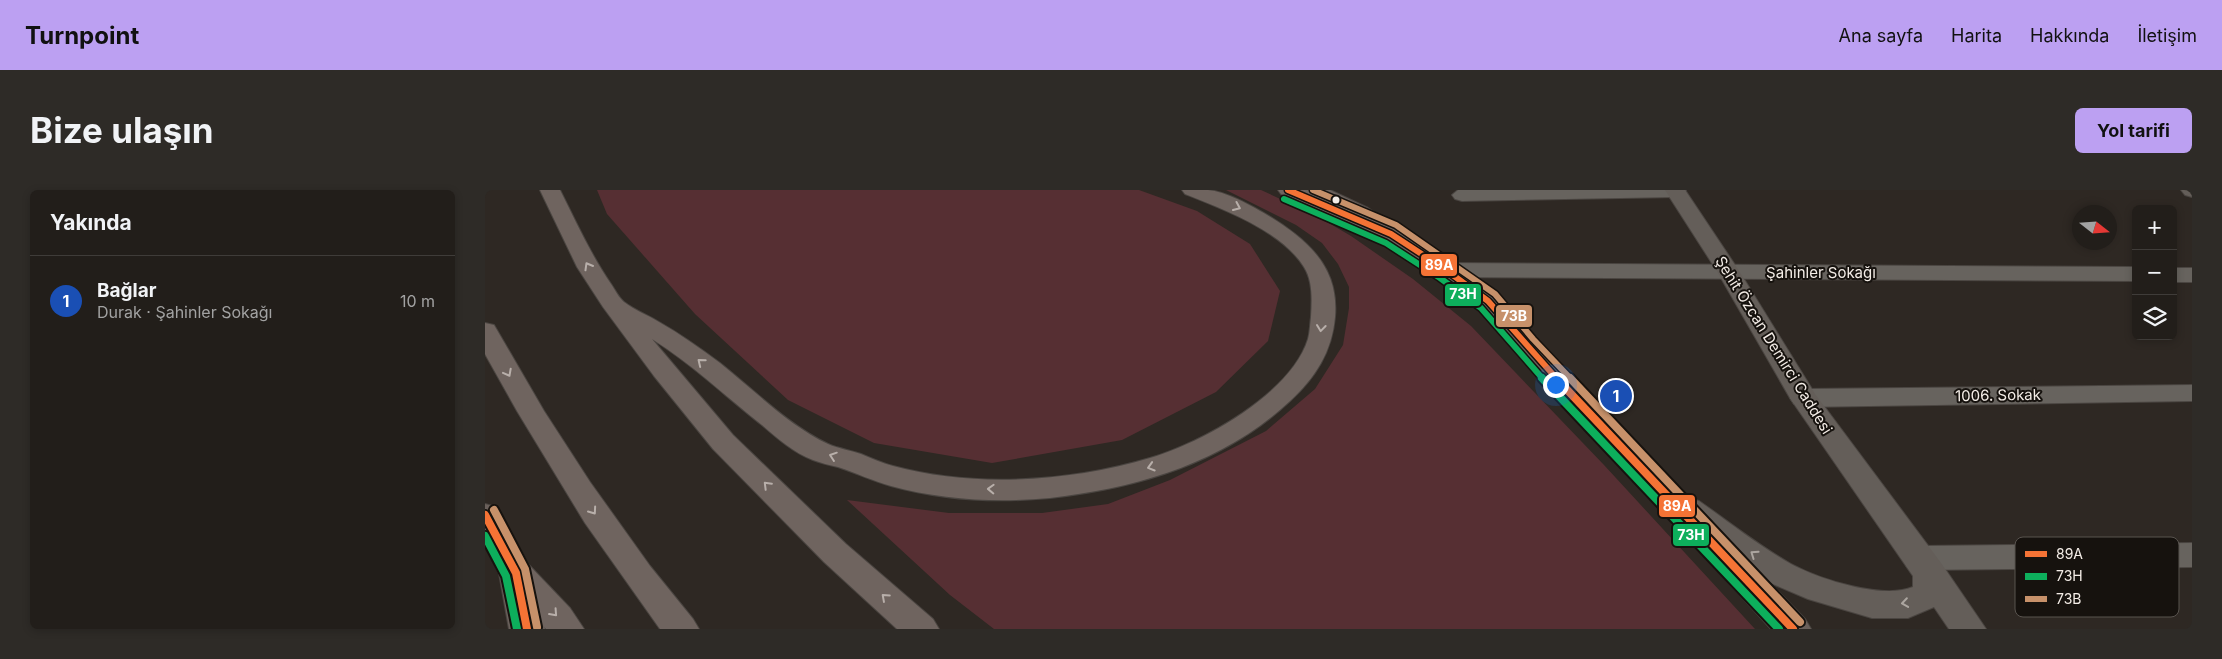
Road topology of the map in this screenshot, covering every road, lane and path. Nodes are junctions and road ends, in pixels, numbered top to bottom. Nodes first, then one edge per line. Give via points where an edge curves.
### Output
1 (549, 190) edge
2 (1192, 190) edge
3 (1288, 190) edge
4 (1314, 190) edge
5 (1675, 191) edge
6 (1462, 195) dead end
7 (1391, 234) junction
8 (1446, 270) junction
9 (1728, 271) junction
10 (2132, 274) edge
11 (2177, 275) edge
12 (2192, 275) edge
13 (615, 307) junction
14 (485, 330) edge
15 (2192, 393) edge
16 (1804, 398) junction
17 (1667, 494) junction
18 (485, 515) edge
19 (2179, 555) edge
20 (2192, 555) edge
21 (2015, 562) edge
22 (1924, 565) junction
23 (516, 573) junction
24 (527, 629) edge
25 (566, 629) edge
26 (681, 629) edge
27 (921, 629) edge
28 (1793, 629) edge
29 (1968, 629) edge

13 -> 1 highway via 588,267
2 -> 13 highway via 1239,207 1272,226 1298,246 1316,267 1324,305 1320,340 1303,372 1275,402 1237,428 1197,451 1151,468 1093,481 1048,488 992,489 939,484 895,477 815,450 769,418 693,355
3 - 7 highway
4 - 7 main road via 1361,212
5 - 6 street
5 - 9 street, Şehit Özcan Demirci Caddesi
7 - 8 main road
8 - 9 street, Şahinler Sokağı
8 - 17 main road via 1488,301 1526,346
9 - 10 street, Şahinler Sokağı
9 - 16 street, Şehit Özcan Demirci Caddesi
11 - 12 street
27 -> 13 highway via 835,553 723,442
14 -> 26 highway via 521,398 572,482 657,602
15 - 16 street, 1006. Sokak
16 - 22 street, Şehit Özcan Demirci Caddesi
22 -> 17 street via 1930,594 1908,604 1872,604 1820,590 1780,573
17 - 28 main road
18 - 23 main road
19 - 20 street
21 - 22 street
22 - 29 street, Şehit Özcan Demirci Caddesi
23 - 24 main road
23 -> 25 highway

